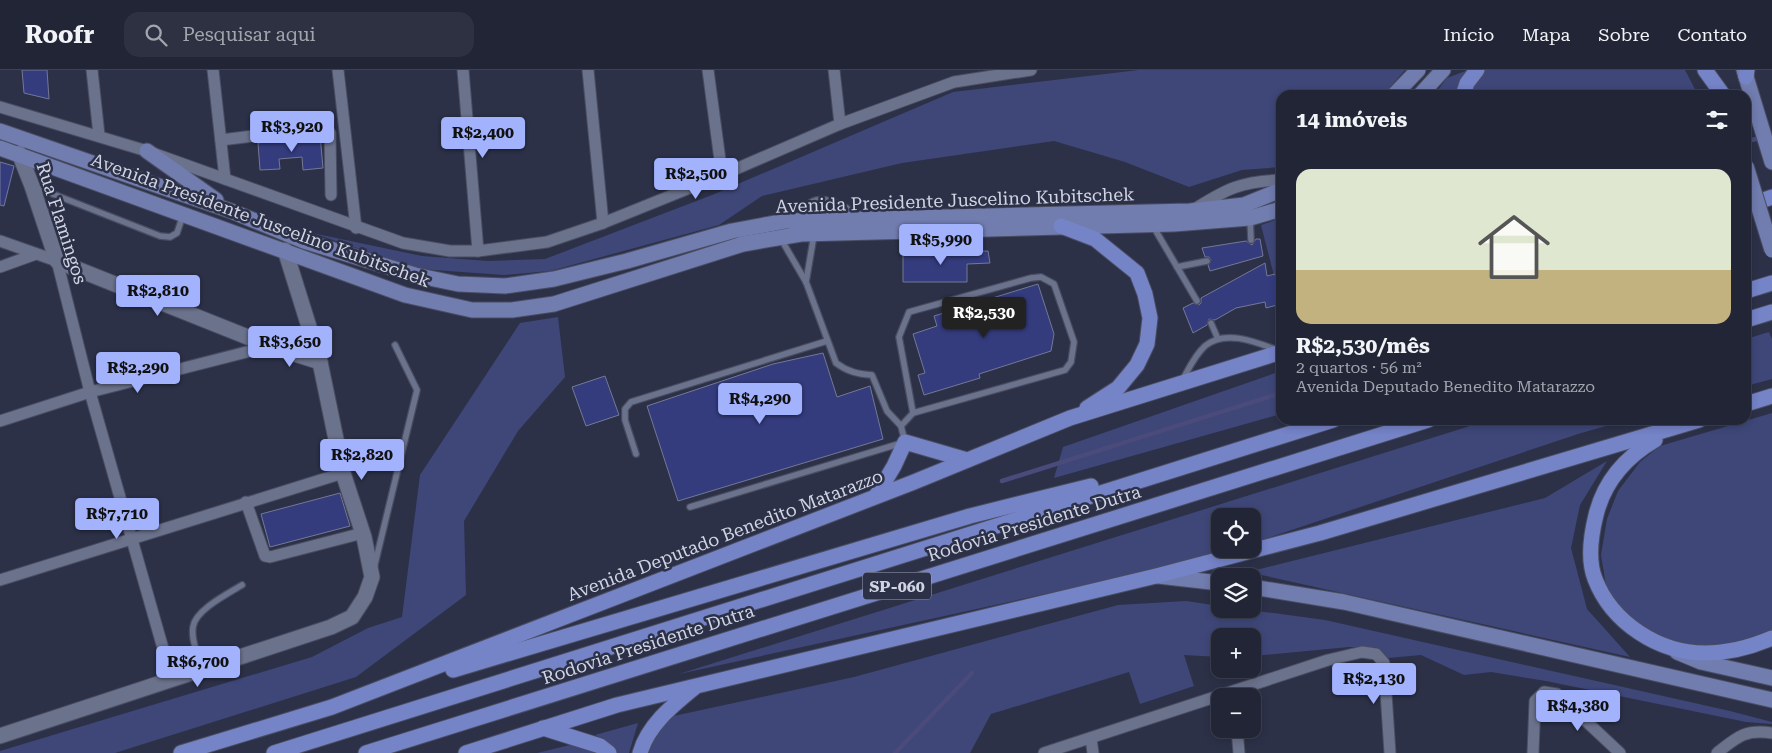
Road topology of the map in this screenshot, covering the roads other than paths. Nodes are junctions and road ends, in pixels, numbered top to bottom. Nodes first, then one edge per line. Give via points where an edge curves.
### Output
1 (92, 70) edge
2 (213, 70) edge
3 (338, 70) edge
4 (463, 70) edge
5 (588, 70) edge
6 (708, 70) edge
7 (834, 70) edge
8 (953, 70) edge
9 (1031, 70) edge
10 (1418, 70) edge
11 (1443, 70) edge
12 (1477, 70) edge
13 (1705, 70) edge
14 (1712, 70) edge
15 (1746, 72) edge
16 (954, 82) junction
17 (1399, 90) edge
18 (1425, 90) edge
19 (1465, 90) edge
20 (1719, 90) edge
21 (1721, 90) edge
22 (1751, 90) edge
23 (1751, 90) edge
24 (0, 107) edge
25 (840, 124) junction
26 (0, 131) edge
27 (98, 136) junction
28 (221, 140) junction
29 (0, 148) edge
30 (147, 151) junction
31 (19, 153) junction
32 (1772, 162) edge
33 (722, 175) junction
34 (225, 179) junction
35 (1276, 180) edge
36 (1751, 182) edge
37 (32, 186) junction
38 (1276, 192) edge
39 (330, 195) dead end
40 (1772, 198) edge
41 (1751, 204) edge
42 (1276, 210) edge
43 (231, 211) junction
44 (1190, 211) junction
45 (183, 213) junction
46 (1250, 218) junction
47 (603, 223) junction
48 (1152, 225) junction
49 (1061, 226) junction
50 (356, 228) junction
51 (805, 229) junction
52 (780, 238) junction
53 (1252, 240) dead end
54 (0, 241) edge
55 (285, 250) junction
56 (1772, 250) edge
57 (478, 251) junction
58 (36, 254) junction
59 (57, 261) junction
60 (1207, 261) dead end
61 (0, 267) edge
62 (1177, 267) junction
63 (806, 282) junction
64 (1772, 283) edge
65 (1751, 289) edge
66 (1197, 301) dead end
67 (1772, 312) edge
68 (1751, 318) edge
69 (1210, 323) dead end
70 (1218, 339) junction
71 (827, 341) junction
72 (395, 345) dead end
73 (270, 346) junction
74 (1276, 350) edge
75 (1276, 354) edge
76 (320, 362) junction
77 (1181, 384) junction
78 (90, 392) junction
79 (1772, 396) edge
80 (1751, 402) edge
81 (913, 413) junction
82 (1070, 418) junction
83 (0, 421) edge
84 (1317, 425) edge
85 (1412, 425) edge
86 (1683, 425) joint
87 (901, 426) junction
88 (904, 442) junction
89 (1229, 452) junction
90 (636, 454) dead end
91 (967, 460) junction
92 (343, 473) junction
93 (876, 496) junction
94 (246, 502) junction
95 (690, 507) dead end
96 (363, 533) junction
97 (131, 539) junction
98 (1156, 576) junction
99 (372, 577) junction
100 (0, 580) edge
101 (1211, 582) edge
102 (242, 585) dead end
103 (1261, 589) edge
104 (1772, 638) edge
105 (1666, 647) junction
106 (202, 670) junction
107 (1772, 678) edge
108 (172, 680) junction
109 (698, 685) junction
110 (1251, 688) edge
111 (1772, 700) edge
112 (1211, 701) edge
113 (332, 707) junction
114 (543, 728) junction
115 (1772, 732) edge
116 (0, 736) edge
117 (1091, 738) junction
118 (1238, 738) edge
119 (181, 753) edge
120 (274, 753) edge
121 (366, 753) edge
122 (466, 753) edge
123 (609, 753) edge
124 (640, 753) edge
125 (1044, 753) edge
126 (1093, 753) edge
127 (1239, 753) edge
128 (1390, 753) edge
129 (1533, 753) edge
130 (1620, 753) edge
131 (1717, 753) edge

1 - 27 street
2 - 28 street
3 - 50 street
4 - 57 street
5 - 47 street
6 - 33 street
7 - 25 street
8 - 16 street
9 - 16 street
10 - 17 main road
11 - 18 main road
12 - 19 highway
13 - 20 highway
14 - 21 main road
15 - 22 main road
16 - 25 street
23 - 32 main road
24 - 27 street
25 - 33 street
26 - 43 main road, Avenida Presidente Juscelino Kubitschek
27 - 30 street
28 - 34 street
28 - 39 street via 325,127 330,133
29 - 31 main road, Avenida Presidente Juscelino Kubitschek
30 - 34 street
30 - 43 main road
31 - 37 main road, Rua Flamingos
31 - 45 main road, Avenida Presidente Juscelino Kubitschek
33 - 47 street
34 - 50 street
35 - 44 street via 1256,180 1239,185
36 - 56 main road, bridge
37 - 45 lane via 160,236 170,237 177,233
37 - 59 main road, Rua Flamingos
38 - 44 main road, Avenida Presidente Juscelino Kubitschek via 1244,205
40 - 41 highway
42 - 46 main road, Avenida Presidente Juscelino Kubitschek
43 - 51 main road, Avenida Presidente Juscelino Kubitschek via 304,241 415,275 458,284 505,286 554,279 628,262 732,231 786,221
44 - 51 main road, Avenida Presidente Juscelino Kubitschek via 858,219
45 - 55 main road, Avenida Presidente Juscelino Kubitschek
46 - 48 main road, Avenida Presidente Juscelino Kubitschek
46 - 53 lane
47 - 57 street via 547,242
48 - 49 main road, Avenida Presidente Juscelino Kubitschek
48 - 62 lane
49 - 51 main road, Avenida Presidente Juscelino Kubitschek
49 - 82 highway via 1095,239 1137,273 1150,318 1147,344 1137,365 1118,388
50 - 57 street via 403,244 450,251
51 - 52 main road, Avenida Presidente Juscelino Kubitschek
51 - 63 lane
52 - 55 main road, Avenida Presidente Juscelino Kubitschek via 743,244 554,304 512,310 472,310 405,295
52 - 63 lane
54 - 58 street
55 - 76 main road
58 - 59 street
58 - 61 street
59 - 73 main road
59 - 78 street, Rua Flamingos
60 - 62 lane
62 - 66 lane
63 - 71 lane
64 - 65 highway
67 - 68 highway
69 - 70 lane
70 - 74 lane via 1234,337
70 - 77 lane via 1206,345 1196,356
71 - 87 lane via 836,363 857,374 872,375 888,411
71 - 90 lane via 631,402 625,409 625,420
72 - 99 lane via 417,390
73 - 76 main road
73 - 78 street
75 - 77 highway, Avenida Deputado Benedito Matarazzo
76 - 92 main road
77 - 82 highway, Avenida Deputado Benedito Matarazzo
78 - 83 street
78 - 97 street, Rua Flamingos
79 - 80 highway
81 - 81 lane via 899,337 909,312 1031,278 1041,277 1054,284 1074,342 1072,362 1065,370
81 - 87 lane
82 - 91 highway, Avenida Deputado Benedito Matarazzo
84 - 89 highway, Rodovia Presidente Dutra / SP-060
85 - 121 highway, Rodovia Presidente Dutra / SP-060
86 - 98 highway via 1320,533
86 - 105 highway via 1639,449 1620,467 1600,500 1590,540 1594,578 1610,608 1638,632
87 - 88 lane
88 - 91 highway
88 - 93 highway
88 - 95 lane
89 - 113 highway via 970,516
89 - 120 highway, Rodovia Presidente Dutra / SP-060
91 - 93 highway, Avenida Deputado Benedito Matarazzo
92 - 94 street
92 - 96 main road
93 - 113 highway, Avenida Deputado Benedito Matarazzo
94 - 96 street via 265,556
94 - 97 street
96 - 99 main road
97 - 100 street
97 - 108 street, Rua Flamingos
98 - 101 main road
98 - 109 highway
99 - 106 main road via 365,597 352,617
102 - 106 lane via 201,612 193,624
103 - 111 main road via 1344,602
104 - 105 highway via 1748,648 1705,653
105 - 107 main road via 1702,662
106 - 108 main road
108 - 116 main road
109 - 114 highway
109 - 124 highway via 652,727
110 - 128 street via 1328,660 1362,652 1376,654 1384,663
112 - 117 street
113 - 119 highway, Avenida Deputado Benedito Matarazzo
114 - 122 highway
114 - 123 highway via 600,746
115 - 131 street via 1749,731
117 - 125 street
117 - 126 street
118 - 127 street
129 - 130 street via 1536,701 1544,692 1557,694

